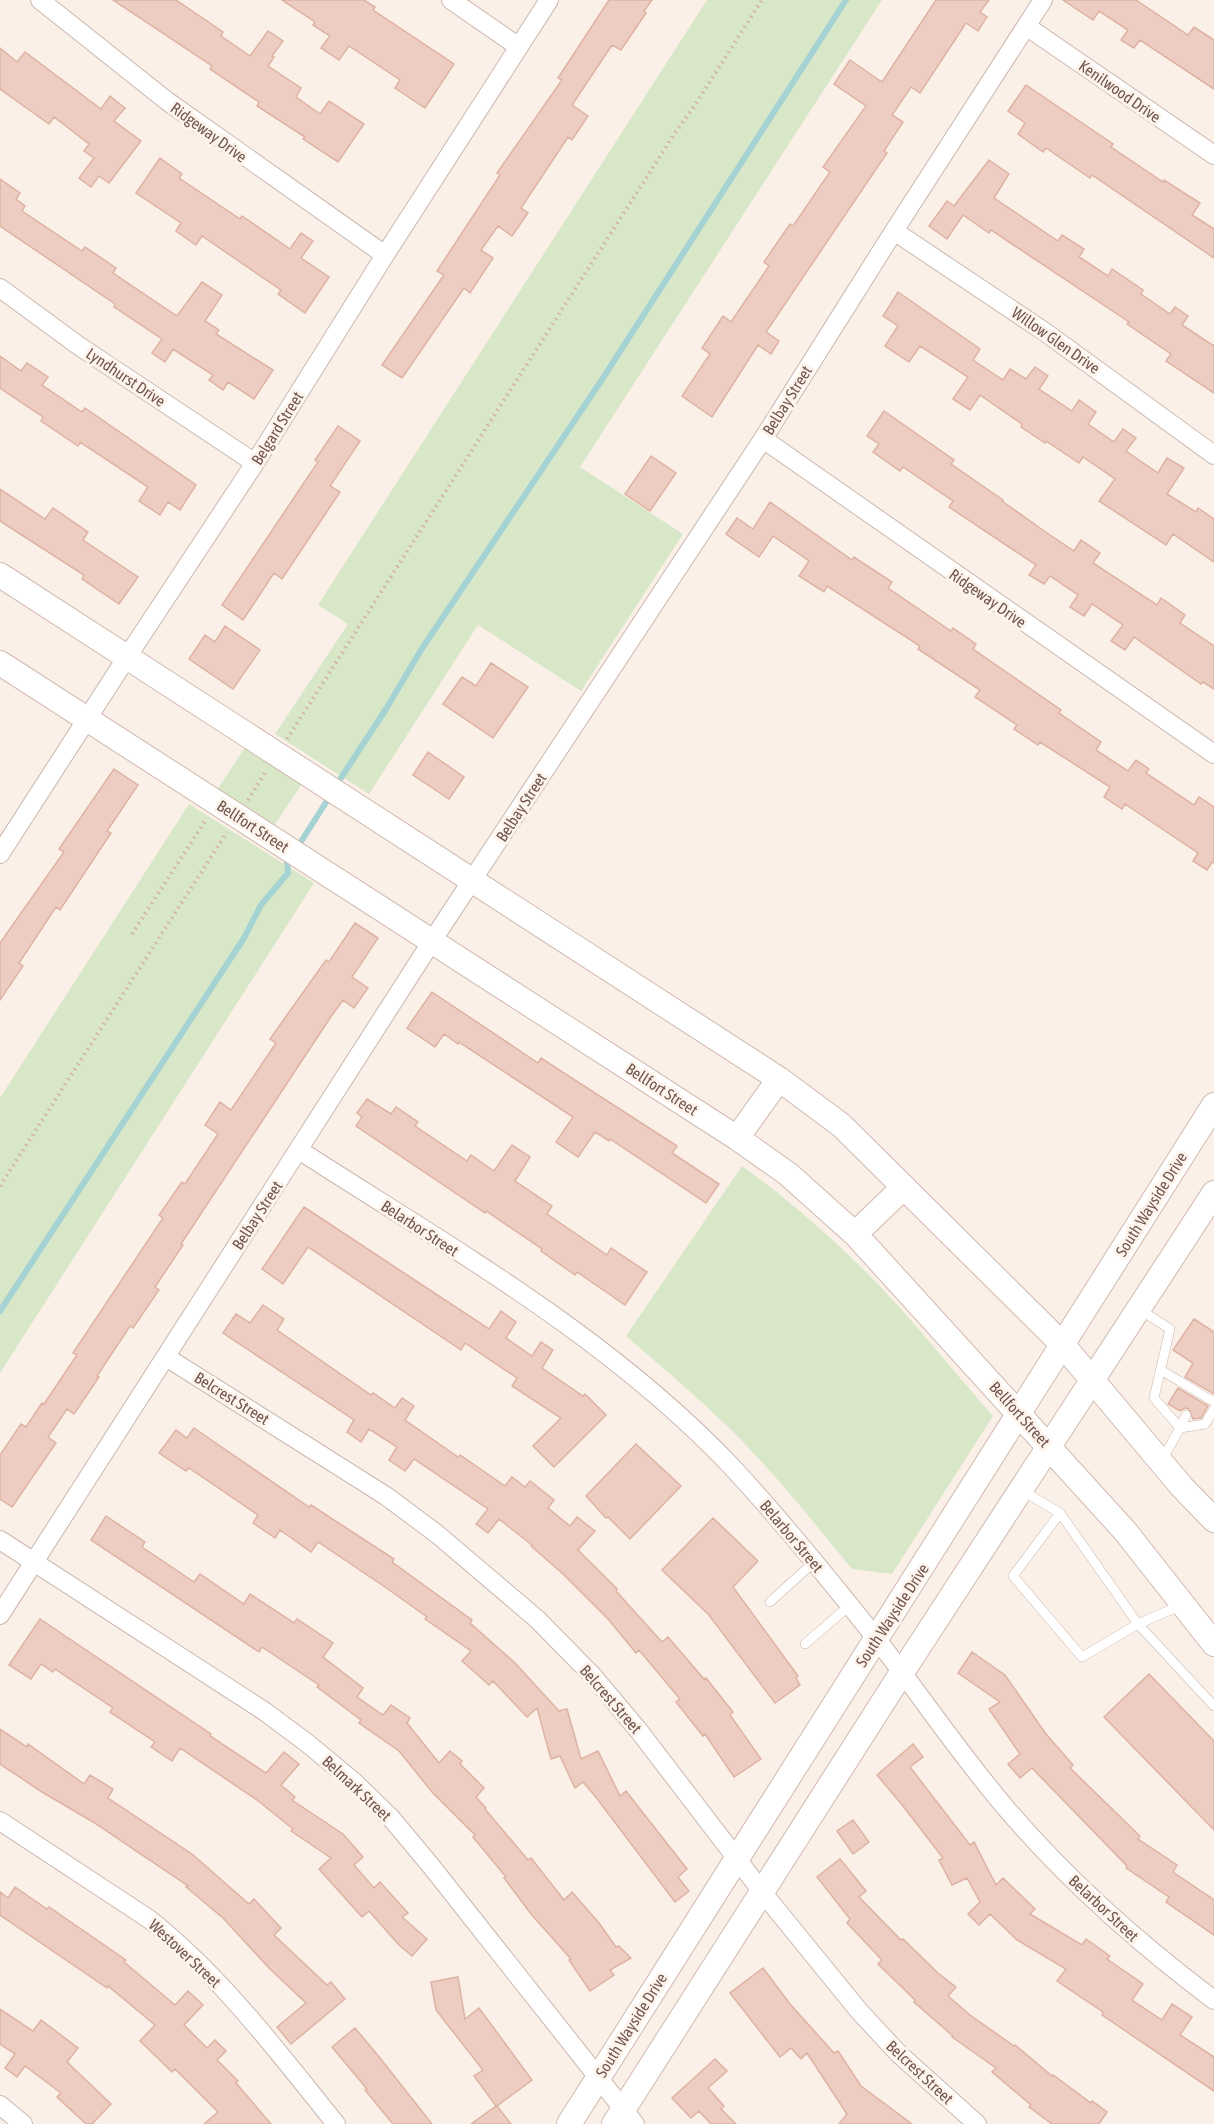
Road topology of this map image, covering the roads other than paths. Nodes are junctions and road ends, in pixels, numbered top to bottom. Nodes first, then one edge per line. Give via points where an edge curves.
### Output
1 (40, 0) edge
2 (451, 0) edge
3 (549, 0) edge
4 (1043, 0) edge
5 (1026, 26) junction
6 (519, 47) junction
7 (1214, 155) edge
8 (894, 231) junction
9 (385, 255) junction
10 (0, 288) edge
11 (763, 439) junction
12 (1214, 455) edge
13 (255, 463) junction
14 (0, 575) edge
15 (127, 657) junction
16 (0, 663) edge
17 (87, 719) junction
18 (1214, 754) edge
19 (0, 854) edge
20 (472, 881) junction
21 (432, 941) junction
22 (779, 1079) junction
23 (1214, 1105) edge
24 (737, 1138) junction
25 (299, 1150) junction
26 (904, 1187) junction
27 (1214, 1193) edge
28 (855, 1234) junction
29 (1138, 1309) junction
30 (1062, 1344) junction
31 (166, 1357) junction
32 (1161, 1370) junction
33 (1091, 1381) junction
34 (1214, 1402) edge
35 (1214, 1409) edge
36 (1018, 1413) junction
37 (1186, 1415) dead end
38 (1180, 1428) junction
39 (1049, 1446) junction
40 (1161, 1462) junction
41 (1021, 1490) junction
42 (1060, 1513) junction
43 (1214, 1520) edge
44 (0, 1540) edge
45 (34, 1562) junction
46 (814, 1562) junction
47 (770, 1602) dead end
48 (1184, 1604) junction
49 (849, 1606) junction
50 (0, 1615) edge
51 (1138, 1624) junction
52 (876, 1639) junction
53 (805, 1644) dead end
54 (1214, 1644) edge
55 (901, 1674) junction
56 (1214, 1706) edge
57 (0, 1821) edge
58 (736, 1856) junction
59 (763, 1893) junction
60 (1214, 2000) edge
61 (598, 2079) junction
62 (0, 2105) edge
63 (623, 2120) edge
64 (23, 2124) edge
65 (336, 2124) edge
66 (569, 2124) edge
67 (977, 2124) edge

1 - 9 street, Ridgeway Drive via 176,108
2 - 6 street
3 - 6 street, Belgard Street
4 - 5 street, Belbay Street
5 - 7 street, Kenilwood Drive
5 - 8 street, Belbay Street
6 - 9 street, Belgard Street
8 - 11 street, Belbay Street
8 - 12 street, Willow Glen Drive via 1064,346
9 - 13 street, Belgard Street
10 - 13 street, Lyndhurst Drive
11 - 18 street, Ridgeway Drive
11 - 20 street, Belbay Street
13 - 15 street, Belgard Street
14 - 15 main road
15 - 17 street, Belgard Street
15 - 20 main road
16 - 17 main road, Bellfort Street
17 - 19 street, Belgard Street
17 - 21 main road, Bellfort Street
20 - 21 street, Belbay Street
20 - 22 main road
21 - 24 main road, Bellfort Street
21 - 25 street, Belbay Street
22 - 24 main road
22 - 26 main road via 841,1125
23 - 30 main road, South Wayside Drive
24 - 28 main road, Bellfort Street via 788,1174
25 - 31 street, Belbay Street
25 - 46 street, Belarbor Street via 566,1322 626,1369 729,1464
26 - 28 main road
26 - 30 main road
27 - 29 main road
28 - 36 main road, Bellfort Street
29 - 32 lane via 1170,1329
29 - 33 main road
30 - 33 main road
30 - 36 main road, South Wayside Drive
31 - 45 street, Belbay Street
31 - 58 street, Belcrest Street via 386,1496 537,1619 592,1675
32 - 34 lane
32 - 38 lane via 1154,1398
33 - 39 main road
33 - 40 main road
35 - 38 lane via 1205,1424
36 - 39 main road, Bellfort Street
36 - 52 main road, South Wayside Drive
37 - 38 lane
38 - 40 lane
39 - 41 main road
39 - 48 main road, Bellfort Street
40 - 43 main road
41 - 42 lane
41 - 55 main road
42 - 51 lane
42 - 51 lane via 1012,1576 1082,1657
44 - 45 street, Belmark Street
45 - 50 street, Belbay Street
45 - 61 street, Belmark Street via 264,1711 354,1782 431,1866
46 - 47 lane
46 - 49 street, Belarbor Street
48 - 51 lane
48 - 54 main road, Bellfort Street
49 - 52 street, Belarbor Street
49 - 53 lane
51 - 56 lane
52 - 55 street, Belarbor Street
52 - 58 main road, South Wayside Drive
55 - 59 main road
55 - 60 street, Belarbor Street via 1005,1807 1050,1857 1164,1963
57 - 65 street, Westover Street via 171,1936 248,2016
58 - 59 street, Belcrest Street
58 - 61 main road, South Wayside Drive
59 - 63 main road
59 - 67 street, Belcrest Street via 858,2011
61 - 63 street, Belmark Street
61 - 66 main road, South Wayside Drive
62 - 64 street

